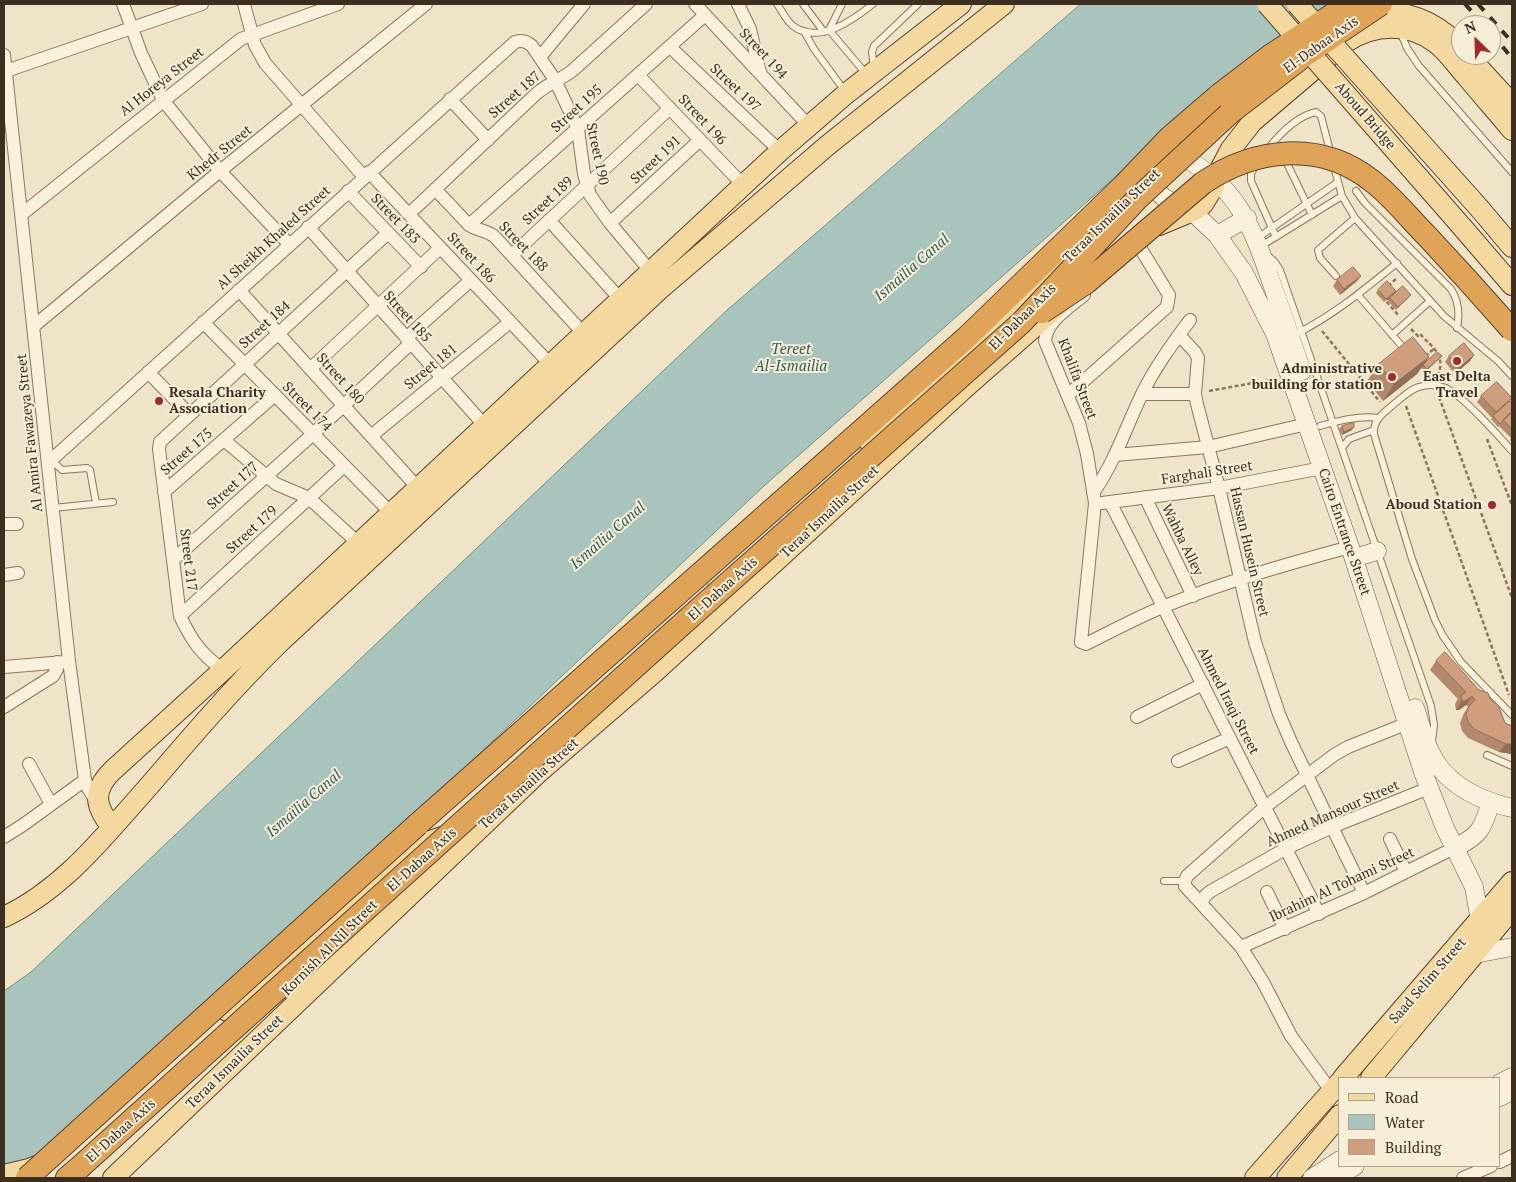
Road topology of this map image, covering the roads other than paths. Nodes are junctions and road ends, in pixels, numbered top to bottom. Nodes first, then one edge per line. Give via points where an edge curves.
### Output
1 (123, 4) edge
2 (202, 4) edge
3 (244, 4) edge
4 (338, 4) edge
5 (426, 4) edge
6 (584, 4) edge
7 (646, 4) edge
8 (695, 4) edge
9 (738, 4) edge
10 (777, 4) edge
11 (803, 4) edge
12 (842, 4) edge
13 (873, 4) edge
14 (918, 4) edge
15 (962, 4) edge
16 (1004, 4) edge
17 (1267, 4) edge
18 (1297, 4) edge
19 (1349, 4) edge
20 (1380, 4) edge
21 (705, 15) junction
22 (1398, 28) junction
23 (132, 29) junction
24 (804, 31) junction
25 (826, 31) junction
26 (252, 34) junction
27 (521, 40) joint
28 (1451, 40) edge
29 (670, 47) junction
30 (4, 55) edge
31 (540, 57) junction
32 (1476, 65) edge
33 (6, 72) junction
34 (761, 74) junction
35 (872, 74) junction
36 (638, 75) junction
37 (555, 80) junction
38 (847, 93) junction
39 (450, 99) junction
40 (163, 100) junction
41 (1512, 104) edge
42 (302, 106) junction
43 (670, 108) junction
44 (809, 126) junction
45 (578, 129) junction
46 (1512, 130) edge
47 (488, 140) junction
48 (700, 140) junction
49 (1276, 140) junction
50 (780, 151) junction
51 (1177, 154) junction
52 (220, 171) junction
53 (1512, 172) edge
54 (367, 175) junction
55 (1215, 179) junction
56 (1148, 182) junction
57 (1338, 182) junction
58 (587, 186) junction
59 (743, 186) junction
60 (435, 189) junction
61 (348, 191) junction
62 (1356, 191) dead end
63 (1342, 196) junction
64 (1307, 204) junction
65 (1189, 212) junction
66 (22, 214) junction
67 (409, 214) junction
68 (1312, 214) junction
69 (1247, 218) junction
70 (1355, 218) junction
71 (549, 220) junction
72 (610, 224) junction
73 (470, 225) junction
74 (308, 227) junction
75 (1272, 228) junction
76 (388, 233) junction
77 (1217, 235) junction
78 (1276, 237) junction
79 (289, 244) junction
80 (1139, 246) junction
81 (1259, 246) junction
82 (1512, 247) edge
83 (440, 248) junction
84 (512, 255) junction
85 (1397, 263) junction
86 (421, 267) junction
87 (347, 270) junction
88 (651, 272) junction
89 (1336, 276) dead end
90 (471, 280) junction
91 (1512, 285) edge
92 (239, 290) junction
93 (1358, 295) junction
94 (621, 300) junction
95 (1430, 301) junction
96 (378, 306) junction
97 (1190, 320) dead end
98 (203, 322) junction
99 (510, 322) junction
100 (1021, 323) junction
101 (34, 326) junction
102 (1457, 328) junction
103 (1512, 330) edge
104 (278, 333) junction
105 (584, 334) junction
106 (1296, 334) junction
107 (1179, 335) junction
108 (1392, 335) junction
109 (409, 341) junction
110 (1412, 358) edge
111 (244, 364) junction
112 (550, 365) junction
113 (310, 368) junction
114 (148, 372) junction
115 (1512, 376) edge
116 (442, 378) junction
117 (1142, 394) junction
118 (1195, 394) junction
119 (275, 395) junction
120 (1068, 395) junction
121 (344, 405) junction
122 (189, 414) junction
123 (1378, 418) junction
124 (1320, 424) junction
125 (484, 426) junction
126 (1374, 430) junction
127 (313, 434) junction
128 (371, 436) junction
129 (162, 439) joint
130 (224, 440) junction
131 (1208, 447) junction
132 (1342, 448) junction
133 (1512, 451) edge
134 (1115, 455) junction
135 (50, 461) junction
136 (344, 466) junction
137 (1322, 468) junction
138 (266, 476) junction
139 (418, 488) junction
140 (1219, 488) junction
141 (164, 492) junction
142 (1145, 497) junction
143 (309, 498) junction
144 (1094, 498) junction
145 (113, 502) dead end
146 (1110, 502) junction
147 (96, 503) junction
148 (54, 508) junction
149 (391, 513) junction
150 (358, 543) junction
151 (1364, 551) junction
152 (173, 560) junction
153 (18, 573) dead end
154 (4, 575) edge
155 (1240, 580) junction
156 (1193, 596) junction
157 (1164, 607) junction
158 (180, 616) junction
159 (63, 662) junction
160 (4, 667) edge
161 (223, 670) junction
162 (1203, 684) junction
163 (4, 707) edge
164 (1512, 715) edge
165 (1138, 717) dead end
166 (1408, 723) junction
167 (1230, 738) junction
168 (1487, 755) dead end
169 (1178, 761) dead end
170 (29, 764) dead end
171 (1512, 766) edge
172 (1308, 774) junction
173 (85, 780) junction
174 (1429, 788) junction
175 (1491, 802) junction
176 (51, 804) junction
177 (98, 804) junction
178 (1265, 807) junction
179 (1512, 808) edge
180 (112, 827) junction
181 (1332, 827) junction
182 (442, 836) junction
183 (4, 837) edge
184 (1390, 839) dead end
185 (1287, 848) junction
186 (1454, 848) junction
187 (1406, 872) junction
188 (1164, 881) dead end
189 (1185, 881) junction
190 (1512, 882) edge
191 (1267, 892) dead end
192 (1364, 893) junction
193 (1201, 903) junction
194 (1512, 908) edge
195 (1319, 914) junction
196 (5, 915) edge
197 (1480, 921) junction
198 (1285, 929) junction
199 (1241, 947) junction
200 (1512, 947) edge
201 (1475, 954) junction
202 (1344, 1077) edge
203 (1372, 1077) edge
204 (1338, 1084) edge
205 (1338, 1118) edge
206 (1338, 1161) edge
207 (1353, 1167) edge
208 (1489, 1167) edge
209 (4, 1175) edge
210 (101, 1175) edge
211 (26, 1178) edge
212 (67, 1178) edge
213 (1256, 1178) edge
214 (1286, 1178) edge
215 (1312, 1178) edge
216 (1335, 1178) edge
217 (1463, 1178) edge

1 - 23 street
2 - 23 street
3 - 26 street, Street 186
4 - 26 street, Al Horeya Street
5 - 42 street, Khedr Street
6 - 31 street
7 - 37 street, Street 187 via 572,71
8 - 21 street, Street 194
9 - 34 street via 750,29
10 - 24 lane via 788,21
11 - 25 lane
12 - 25 lane
13 - 25 lane via 851,20
14 - 35 lane via 874,46
15 - 35 main road
16 - 180 main road via 843,133 660,289 279,643 239,683
17 - 91 main road, Aboud Bridge, bridge
18 - 82 main road, Aboud Bridge, bridge
19 - 211 highway, El-Dabaa Axis, bridge via 1270,56 1169,138 966,338 418,824
20 - 100 highway, El-Dabaa Axis, bridge via 1305,55 1232,112 1138,198
21 - 29 street, Street 195
21 - 34 street, Street 194
22 - 46 main road, Teraa Ismailia Street via 1412,30 1436,43
22 - 53 lane via 1419,66
22 - 55 main road, Teraa Ismailia Street via 1371,30 1346,42 1252,122 1231,149
23 - 33 street
23 - 40 street
24 - 25 lane
24 - 38 lane
25 - 35 lane
26 - 40 street, Al Horeya Street
26 - 42 street, Street 186 via 265,63
27 - 31 street, Street 190 via 528,42
27 - 39 street, Al Sheikh Khaled Street
28 - 51 main road, Teraa Ismailia Street via 1424,20 1406,14 1379,12 1352,17 1320,36 1210,122
29 - 36 street, Street 195
29 - 50 street, Street 197
30 - 33 street, Al Amira Fawazeya Street
31 - 37 street, Street 190
32 - 41 main road
33 - 66 street, Al Amira Fawazeya Street
34 - 44 street, Street 194
35 - 38 main road
36 - 43 street, Street 196
36 - 45 street, Street 195
37 - 45 street, Street 190
37 - 47 street, Street 187
38 - 44 main road
39 - 47 street
39 - 54 street, Al Sheikh Khaled Street
40 - 52 street
40 - 66 street, Al Horeya Street
42 - 52 street, Khedr Street
42 - 54 street, Street 186
43 - 48 street, Street 196
43 - 58 street, Street 189
44 - 50 main road
45 - 58 street, Street 190
45 - 73 street, Street 195
47 - 60 street, Street 187
48 - 59 street, Street 196
48 - 72 street, Street 191
49 - 57 lane via 1311,113 1320,114
49 - 64 lane
49 - 75 lane via 1253,168 1251,178
50 - 59 main road
51 - 55 street, Cairo Entrance Street
51 - 56 main road, Teraa Ismailia Street
52 - 79 street
52 - 101 street, Khedr Street
54 - 61 street, Al Sheikh Khaled Street
54 - 67 street, Street 186
55 - 65 main road, Teraa Ismailia Street via 1209,197
55 - 69 street, Cairo Entrance Street
56 - 65 street, Cairo Entrance Street via 1163,197
56 - 182 main road, Teraa Ismailia Street via 734,570
57 - 63 lane
57 - 64 lane
58 - 71 street, Street 189
58 - 72 street, Street 190
59 - 88 main road
60 - 67 street, Street 187
60 - 73 street, Street 188
61 - 74 street, Al Sheikh Khaled Street
61 - 76 street, Street 183
62 - 102 lane via 1450,289 1458,303
63 - 68 lane
63 - 70 lane
64 - 68 lane
64 - 75 lane
65 - 77 street, Cairo Entrance Street
65 - 80 street, Khalifa Street via 1179,222
65 - 210 main road, Teraa Ismailia Street via 1150,229 1128,243 657,670 538,773
66 - 101 street, Al Amira Fawazeya Street
67 - 83 street, Street 186
68 - 78 lane
69 - 77 street
69 - 81 street, Cairo Entrance Street
70 - 85 lane
70 - 89 lane via 1318,250 1320,258
71 - 84 street, Street 189
71 - 94 street
72 - 88 street, Street 190
73 - 84 street, Street 188 via 491,233
74 - 79 street, Al Sheikh Khaled Street
74 - 87 street, Street 185
75 - 78 lane
75 - 81 lane
76 - 86 street, Street 183
76 - 87 street, Street 184
77 - 124 street, Cairo Entrance Street via 1244,273 1275,334 1291,376
78 - 81 lane
79 - 92 street, Al Sheikh Khaled Street
80 - 120 street, Khalifa Street via 1045,334 1047,347
80 - 120 street via 1169,295 1167,307
81 - 106 street, Cairo Entrance Street
83 - 86 street
83 - 90 street, Street 186
84 - 105 street, Street 188
85 - 93 lane
85 - 95 lane
86 - 96 street
87 - 96 street, Street 185
87 - 104 street, Street 184
88 - 94 main road
90 - 99 street, Street 186
90 - 109 street, Street 177
92 - 98 street, Al Sheikh Khaled Street
92 - 104 street, Street 180
93 - 106 lane
93 - 108 lane
94 - 105 main road
95 - 102 lane
95 - 108 lane
96 - 109 street, Street 185
96 - 113 street
97 - 107 street
98 - 111 street, Street 174
98 - 114 street, Al Sheikh Khaled Street
99 - 112 street, Street 186
99 - 116 street, Street 181
100 - 103 highway, bridge via 1087,282 1218,172 1252,158 1288,153 1324,158 1358,171 1373,181
100 - 212 highway, El-Dabaa Axis, bridge
101 - 135 street, Al Amira Fawazeya Street
102 - 115 lane
104 - 111 street, Street 184
104 - 113 street, Street 180
105 - 112 main road
106 - 124 street, Cairo Entrance Street
107 - 117 street
107 - 118 street, Hassan Husein Street via 1198,358
108 - 110 lane
109 - 116 street, Street 185
109 - 121 street, Street 177
111 - 119 street, Street 174
111 - 122 street, Street 184
112 - 125 main road
113 - 121 street, Street 180
114 - 122 street
114 - 135 street, Al Sheikh Khaled Street
116 - 125 street, Street 185
116 - 128 street, Street 181
117 - 118 street
117 - 134 street
118 - 131 street, Hassan Husein Street
119 - 127 street, Street 174
119 - 130 street, Street 175
120 - 144 street, Khalifa Street via 1088,454
121 - 127 street, Street 177
121 - 128 street, Street 180
122 - 129 street, Street 184
123 - 124 lane
123 - 126 lane
123 - 133 lane via 1416,388 1435,385 1455,394
124 - 131 street
124 - 132 lane
124 - 137 street, Cairo Entrance Street
124 - 151 street, Cairo Entrance Street
125 - 139 main road
126 - 132 lane via 1349,439
126 - 164 lane via 1412,559 1435,620 1456,656
127 - 136 street, Street 174
127 - 138 street, Street 177
128 - 139 street, Street 180
129 - 141 street, Street 217 via 159,449
130 - 138 street
130 - 141 street, Street 175
131 - 134 street
131 - 140 street, Hassan Husein Street
132 - 151 lane
134 - 144 street
135 - 147 lane via 62,470 90,470
135 - 148 street, Al Amira Fawazeya Street
136 - 143 street, Street 179
136 - 149 street, Street 174
137 - 140 street, Farghali Street
137 - 151 street, Cairo Entrance Street
138 - 143 street
138 - 152 street, Street 177
139 - 149 main road
140 - 142 street, Farghali Street
140 - 155 street, Hassan Husein Street
141 - 152 street, Street 217
142 - 146 street, Farghali Street
142 - 156 street, Wahba Alley
143 - 150 street
143 - 158 street, Street 179
144 - 146 street, Farghali Street
144 - 157 street via 1081,642 1086,644
145 - 147 lane
146 - 157 street, Ahmed Iraqi Street
147 - 148 lane
148 - 159 street, Al Amira Fawazeya Street
149 - 150 main road
150 - 161 main road
151 - 155 street via 1291,563
151 - 166 street, Cairo Entrance Street
151 - 175 street, Cairo Entrance Street via 1429,750 1450,779 1469,793
152 - 158 street, Street 217
153 - 154 street
155 - 156 street
155 - 172 street, Hassan Husein Street via 1255,642 1279,714
156 - 157 street
157 - 162 street, Ahmed Iraqi Street
158 - 161 street, Street 217 via 192,640
159 - 160 street
159 - 163 street via 53,676
159 - 173 street, Al Amira Fawazeya Street
161 - 177 main road via 105,778 100,786
162 - 165 street
162 - 167 street, Ahmed Iraqi Street
166 - 172 street via 1341,750
166 - 174 street, Cairo Entrance Street
167 - 169 street
167 - 178 street, Ahmed Iraqi Street
168 - 171 lane
170 - 176 street
172 - 178 street
172 - 181 street, Hassan Husein Street
173 - 176 street
173 - 177 street, Al Amira Fawazeya Street
174 - 181 street, Ahmed Mansour Street
174 - 186 street, Cairo Entrance Street
175 - 179 street, Cairo Entrance Street
175 - 186 street via 1479,832
176 - 183 street
177 - 180 main road
178 - 185 street, Ahmed Iraqi Street
178 - 189 street
180 - 196 main road via 50,889
181 - 185 street, Ahmed Mansour Street
181 - 192 street, Hassan Husein Street
182 - 209 main road, bridge via 404,855 68,1150 29,1169
182 - 210 main road, Kornish Al Nil Street
184 - 187 street
185 - 193 street, Ahmed Mansour Street via 1211,891
185 - 195 street, Ahmed Iraqi Street
186 - 187 street, Ibrahim Al Tohami Street
186 - 197 street, Cairo Entrance Street via 1474,887
187 - 192 street, Ibrahim Al Tohami Street
188 - 189 lane
189 - 193 street via 1185,886
190 - 197 main road, Saad Selim Street
191 - 198 street
192 - 195 street, Ibrahim Al Tohami Street
193 - 199 street
194 - 201 main road, Saad Selim Street
195 - 198 street, Ibrahim Al Tohami Street
197 - 202 main road, Saad Selim Street
198 - 199 street, Ibrahim Al Tohami Street
199 - 204 street via 1291,1036
200 - 201 street
201 - 203 main road, Saad Selim Street
204 - 213 main road, Saad Selim Street
205 - 214 main road
206 - 215 street
207 - 216 street
208 - 217 street

